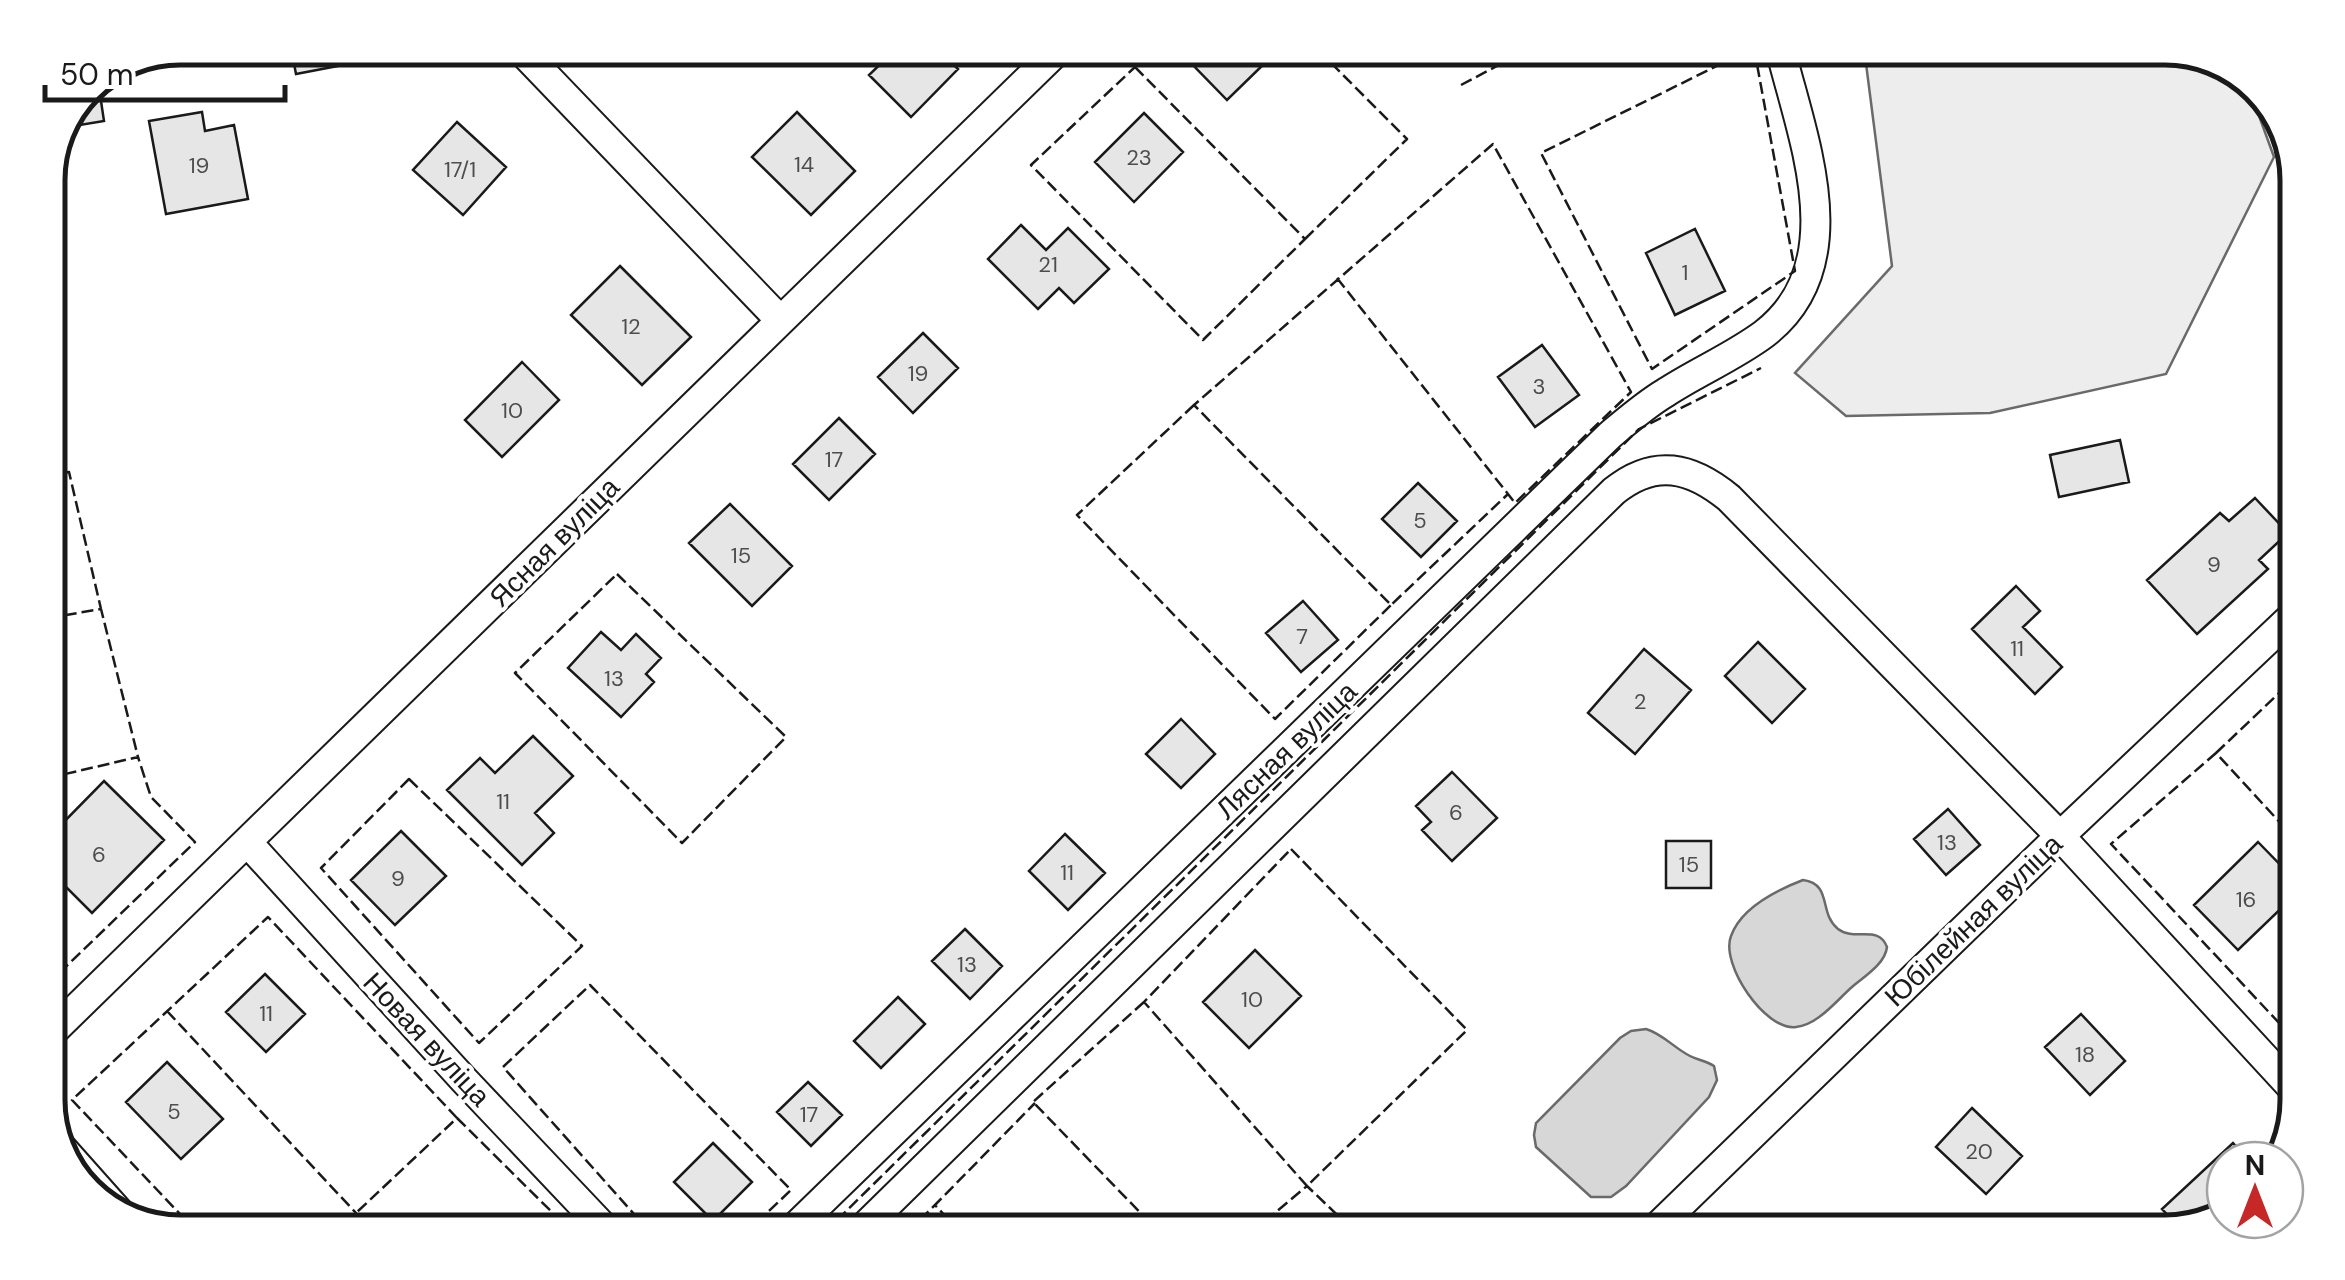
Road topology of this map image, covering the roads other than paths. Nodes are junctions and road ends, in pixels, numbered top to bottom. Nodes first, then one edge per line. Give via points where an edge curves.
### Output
1 (536, 65) edge
2 (1042, 65) edge
3 (1784, 65) edge
4 (780, 320) junction
5 (2280, 628) edge
6 (2060, 836) junction
7 (248, 844) junction
8 (65, 1020) edge
9 (2280, 1074) edge
10 (592, 1215) edge
11 (807, 1215) edge
12 (876, 1215) edge
13 (1670, 1215) edge

1 - 4 street
2 - 4 street, Ясная вуліца
3 - 11 street, Лясная вуліца via 1817,213 1810,267 1785,314 1610,435
4 - 7 street, Ясная вуліца
5 - 6 street, Юбілейная вуліца
6 - 9 street, Лясная вуліца
6 - 12 street, Лясная вуліца via 1729,498 1679,470 1642,473 1614,491
6 - 13 street, Юбілейная вуліца
7 - 8 street, Ясная вуліца
7 - 10 street, Новая вуліца

